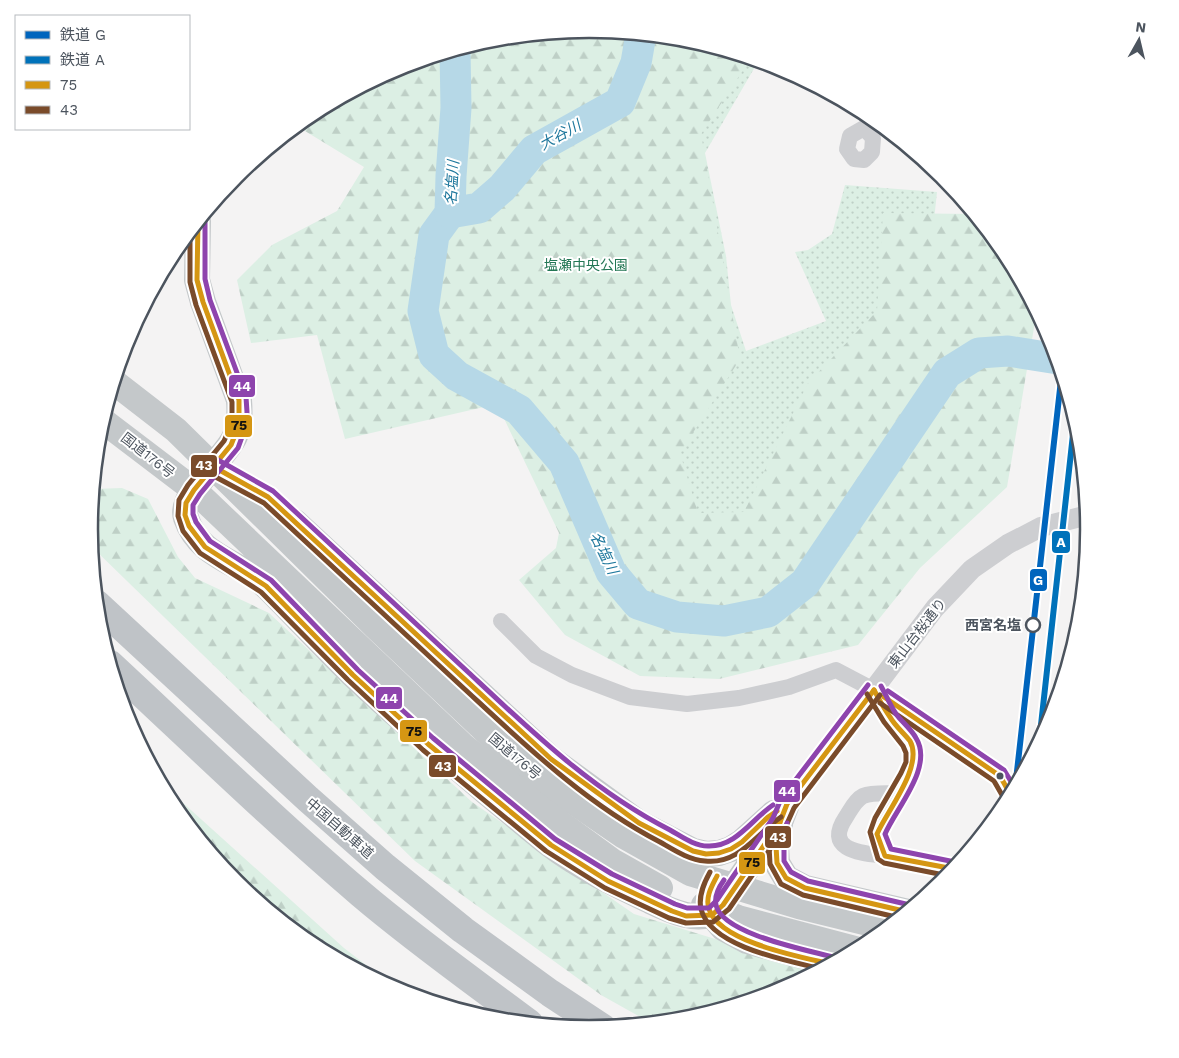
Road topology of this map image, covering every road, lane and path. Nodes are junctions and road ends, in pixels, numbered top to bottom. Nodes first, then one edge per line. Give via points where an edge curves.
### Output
1 (198, 233) edge
2 (120, 386) edge
3 (109, 425) edge
4 (214, 467) junction
5 (194, 490) junction
6 (1081, 518) edge
7 (105, 611) edge
8 (501, 622) dead end
9 (120, 673) edge
10 (874, 690) junction
11 (1007, 788) edge
12 (898, 793) junction
13 (778, 814) junction
14 (885, 856) junction
15 (945, 868) edge
16 (900, 910) edge
17 (712, 915) junction
18 (880, 925) edge
19 (848, 947) edge
20 (823, 962) edge
21 (518, 1015) edge
22 (591, 1020) edge

1 - 4 highway via 197,280 240,412 236,436
2 - 4 highway, 国道176号 via 176,430
3 - 5 highway, 国道176号
4 - 5 highway
4 - 13 highway via 268,497 551,759 639,823 693,851 706,854 732,849
4 - 18 highway, 国道176号 via 511,755 561,793 624,836 690,873 752,893
5 - 17 highway via 186,503 185,515 195,536 205,547 266,586 354,676 428,744 550,845 608,881 672,911 686,916
5 - 19 highway, 国道176号 via 462,744 545,812 612,861 665,891 738,918
6 - 10 street, 東山台桜通り via 1042,527 1008,544 972,569 935,608
7 - 22 highway, 中国自動車道 via 385,867 462,930
8 - 10 street via 536,656 572,675 630,697 687,704 739,698 789,687 836,670
9 - 21 highway via 362,894
10 - 11 street via 980,761 1000,776
10 - 12 street via 890,718 910,742 913,752 913,763
10 - 13 street, 東山台桜通り
12 - 14 street via 878,834
12 - 14 street via 862,797 841,824 838,837 843,846 855,852
13 - 16 highway via 777,863 786,878 805,888
13 - 17 highway via 723,905
14 - 15 street
17 - 20 highway via 724,928 747,941

